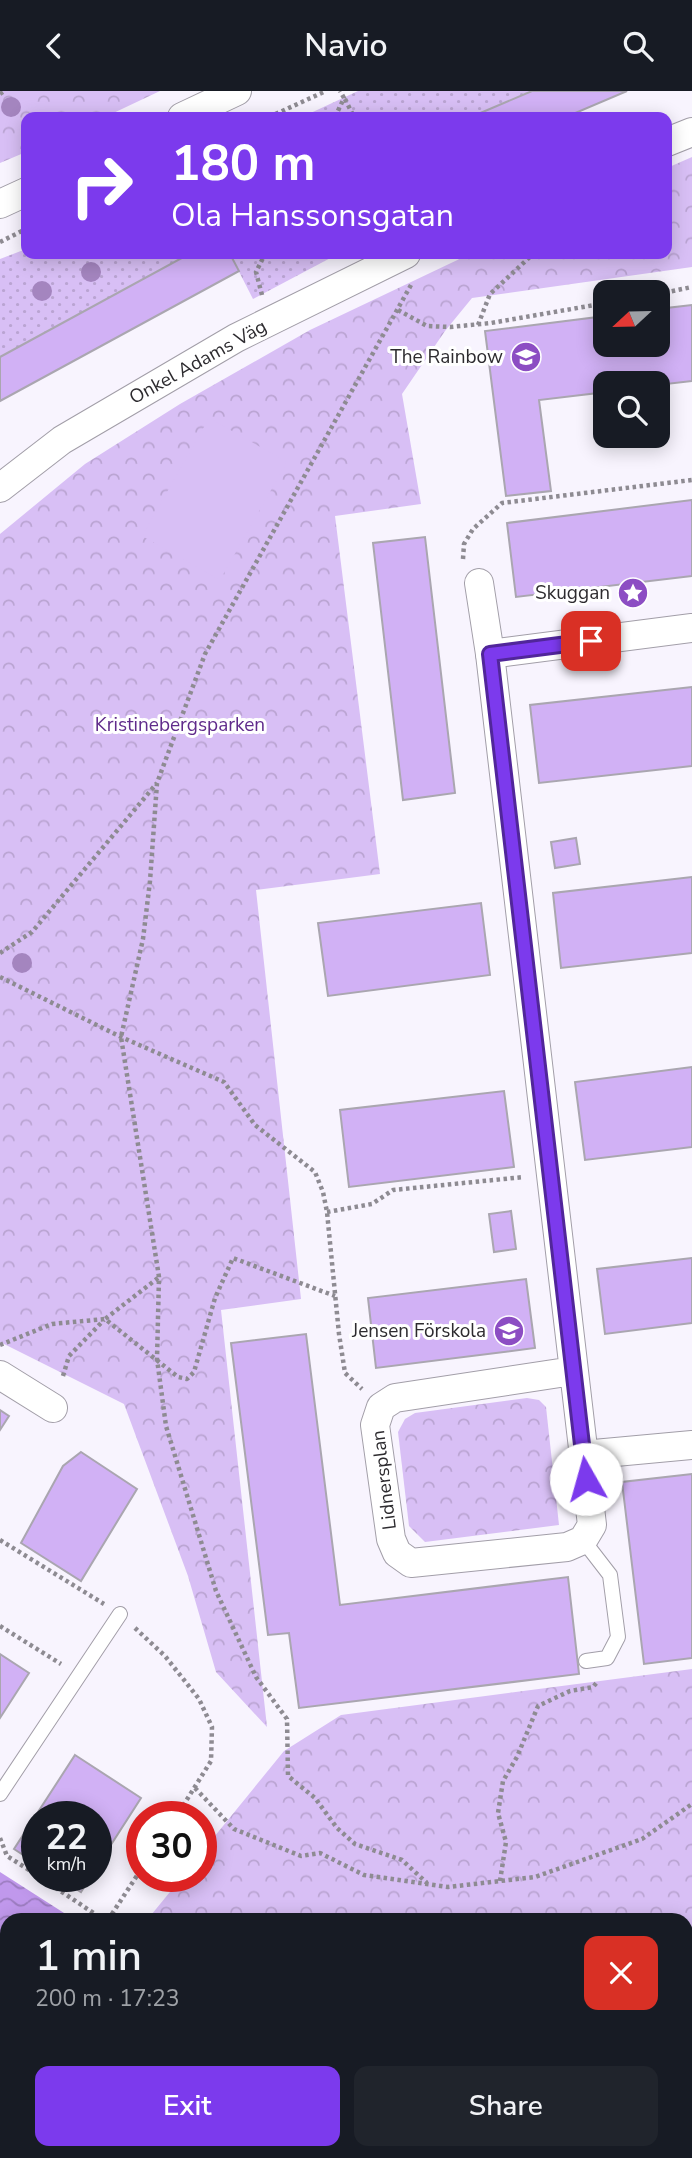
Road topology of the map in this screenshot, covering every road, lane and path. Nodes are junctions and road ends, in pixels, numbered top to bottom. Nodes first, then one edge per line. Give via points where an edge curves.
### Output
1 (237, 91) edge
2 (327, 91) edge
3 (340, 91) edge
4 (344, 99) junction
5 (193, 112) edge
6 (279, 112) edge
7 (338, 112) edge
8 (351, 112) edge
9 (692, 132) edge
10 (672, 140) edge
11 (21, 194) edge
12 (0, 204) edge
13 (21, 232) edge
14 (0, 242) edge
15 (262, 259) edge
16 (528, 259) edge
17 (411, 264) edge
18 (692, 287) edge
19 (670, 292) edge
20 (264, 304) dead end
21 (593, 305) edge
22 (398, 310) junction
23 (478, 325) junction
24 (692, 480) edge
25 (0, 488) edge
26 (479, 583) joint
27 (692, 628) edge
28 (490, 654) junction
29 (157, 783) junction
30 (0, 953) edge
31 (0, 977) edge
32 (121, 1037) junction
33 (550, 1174) junction
34 (327, 1212) junction
35 (159, 1277) junction
36 (335, 1296) junction
37 (105, 1319) junction
38 (0, 1345) edge
39 (157, 1359) junction
40 (573, 1371) junction
41 (345, 1373) dead end
42 (0, 1375) edge
43 (63, 1376) dead end
44 (53, 1408) dead end
45 (692, 1445) edge
46 (583, 1455) junction
47 (0, 1540) edge
48 (583, 1540) junction
49 (120, 1614) junction
50 (0, 1626) edge
51 (607, 1658) junction
52 (586, 1661) dead end
53 (79, 1675) junction
54 (195, 1788) junction
55 (0, 1794) edge
56 (186, 1801) edge
57 (692, 1804) edge
58 (0, 1838) edge
59 (21, 1865) edge
60 (500, 1881) junction
61 (428, 1883) junction
62 (126, 1891) edge
63 (62, 1892) edge
64 (95, 1913) edge
65 (111, 1913) edge

1 - 5 street
2 - 6 path
3 - 4 path
4 - 7 path
4 - 8 path
9 - 10 street
11 - 12 street
13 - 14 path
15 - 20 path via 256,272
16 - 23 path via 490,294
17 - 22 path
17 - 25 street, Onkel Adams Väg via 236,338 62,440
18 - 19 path
21 - 23 path
22 - 23 path via 427,326
22 - 29 path via 205,655
24 - 26 path via 502,503 473,529 464,544 463,559
26 - 28 street
27 - 28 street
28 - 33 street
29 - 30 path via 32,932
29 - 32 path via 143,939
31 - 32 path
32 - 34 path via 224,1082 255,1125 314,1172
32 - 35 path
33 - 34 path via 393,1190 372,1204
33 - 40 street
34 - 36 path
35 - 37 path
35 - 39 path
36 - 39 path via 233,1258 215,1298 194,1372 187,1379 178,1377
36 - 41 path
37 - 38 path via 52,1324
37 - 39 path
37 - 43 path via 69,1356
39 - 61 path via 166,1426 216,1591 256,1677 287,1719 288,1776 315,1798 355,1844 402,1860
40 - 46 street
40 - 48 street, Lidnersplan via 395,1398 381,1407 375,1425 391,1539 397,1553 411,1563 567,1547
42 - 44 street
45 - 46 street
46 - 48 street via 592,1525
47 - 49 path
48 - 51 lane via 610,1575 618,1637
49 - 53 lane
49 - 54 path via 166,1656 199,1699 212,1727 211,1761
50 - 53 path
51 - 52 lane
51 - 60 path via 603,1675 593,1687 570,1691 538,1706 503,1781 498,1812 506,1842
53 - 55 lane
54 - 56 path
54 - 61 path via 234,1829 301,1856 320,1853 364,1875
57 - 60 path via 642,1839 535,1877
58 - 59 path via 7,1856
60 - 61 path via 448,1887
62 - 65 path
63 - 64 path

